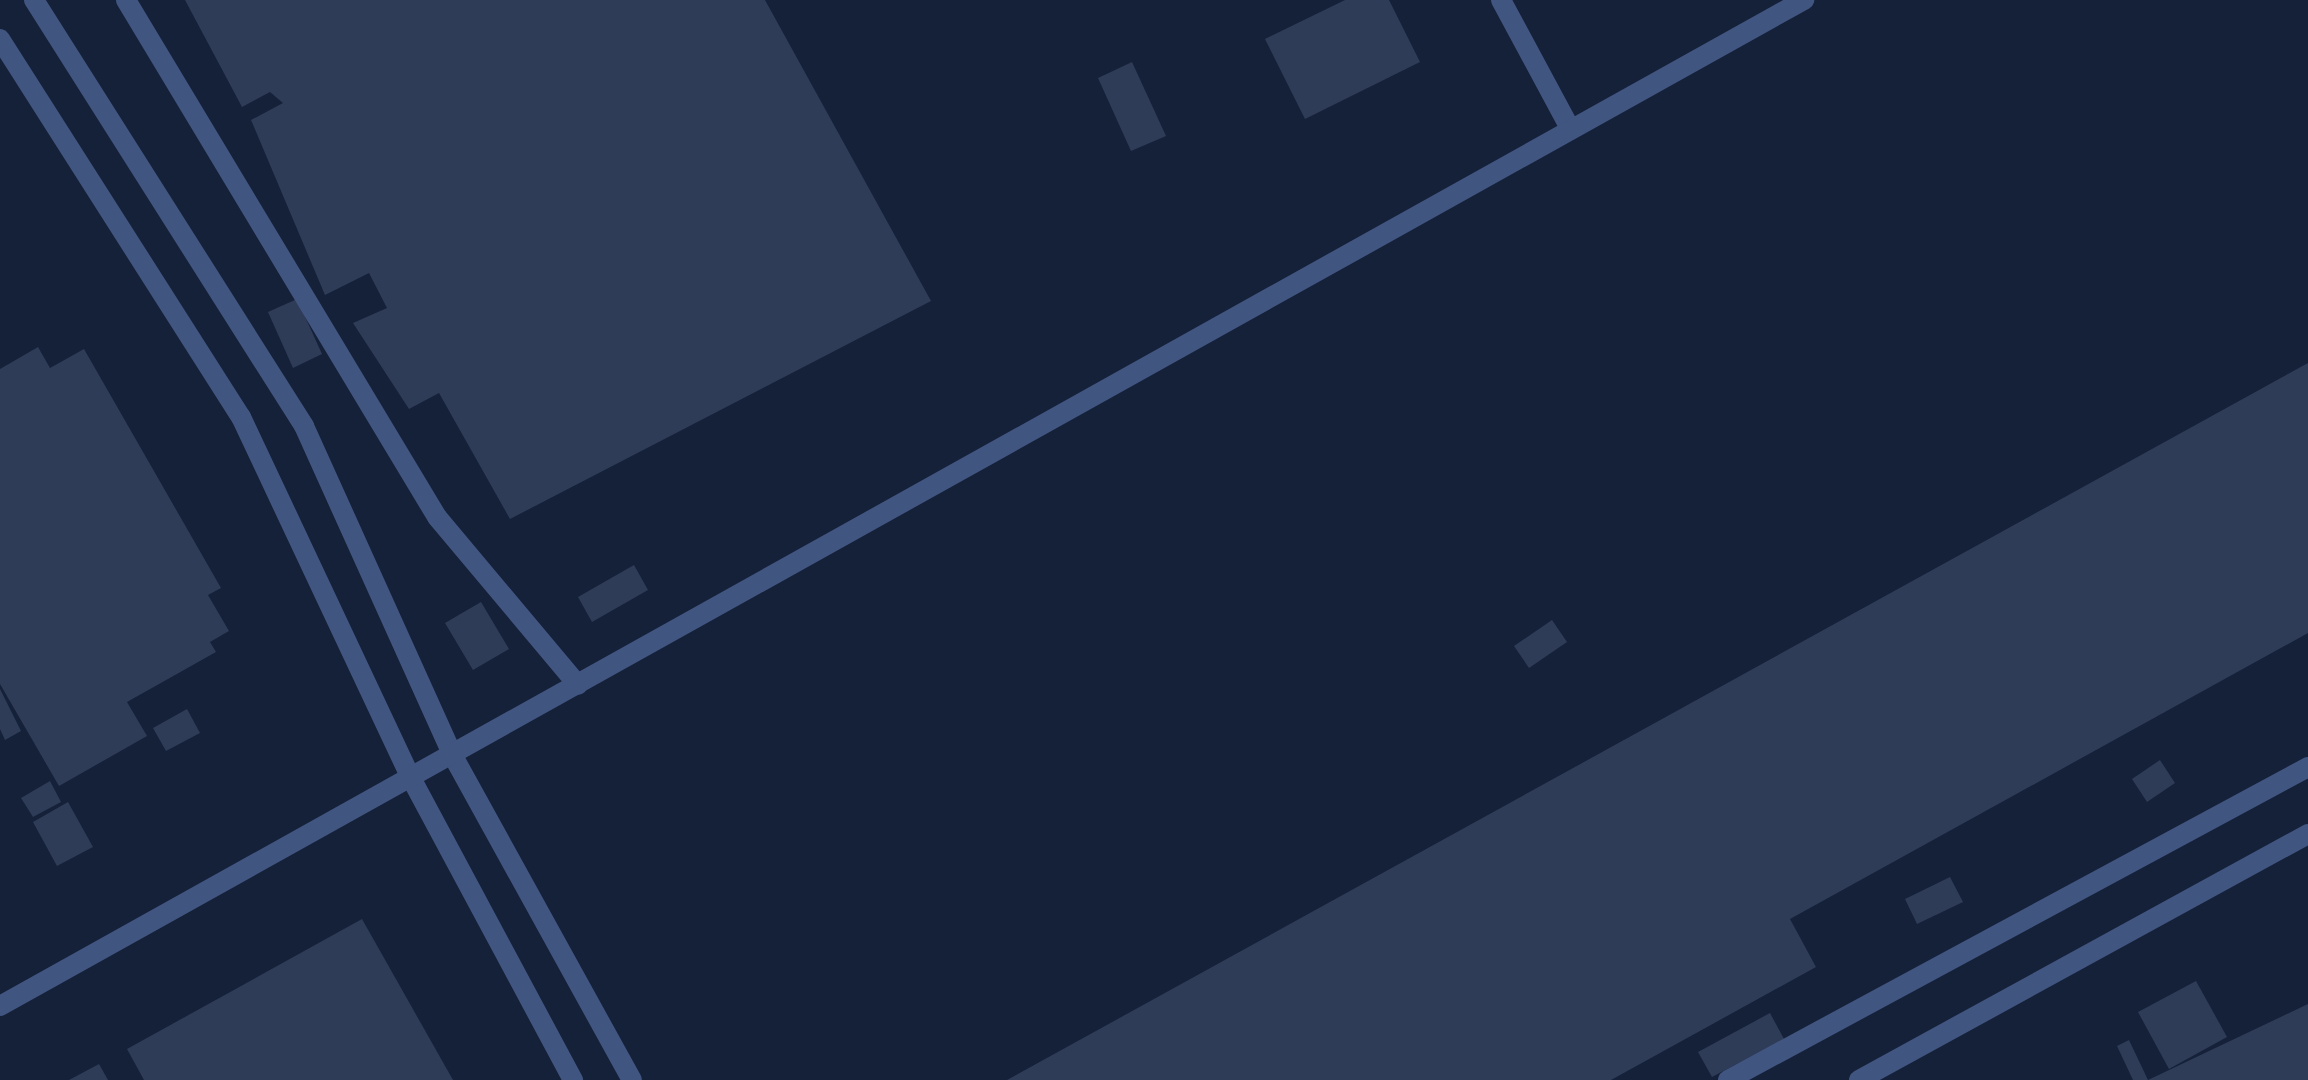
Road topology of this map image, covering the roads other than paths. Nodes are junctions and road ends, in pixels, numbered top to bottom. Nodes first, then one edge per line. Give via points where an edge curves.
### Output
1 (34, 0) edge
2 (126, 0) edge
3 (1804, 0) edge
4 (1508, 2) edge
5 (0, 39) edge
6 (1570, 128) junction
7 (578, 685) junction
8 (453, 756) junction
9 (2308, 767) edge
10 (411, 778) junction
11 (2308, 834) edge
12 (0, 1006) edge
13 (573, 1080) edge
14 (632, 1080) edge
15 (1728, 1080) edge
16 (1859, 1080) edge

1 - 8 street via 304,426
2 - 7 street via 437,517
3 - 6 street
4 - 6 street
5 - 10 street via 241,417
6 - 7 street
7 - 8 street
8 - 10 street
8 - 14 street
9 - 15 street
10 - 12 street
10 - 13 street
11 - 16 street

